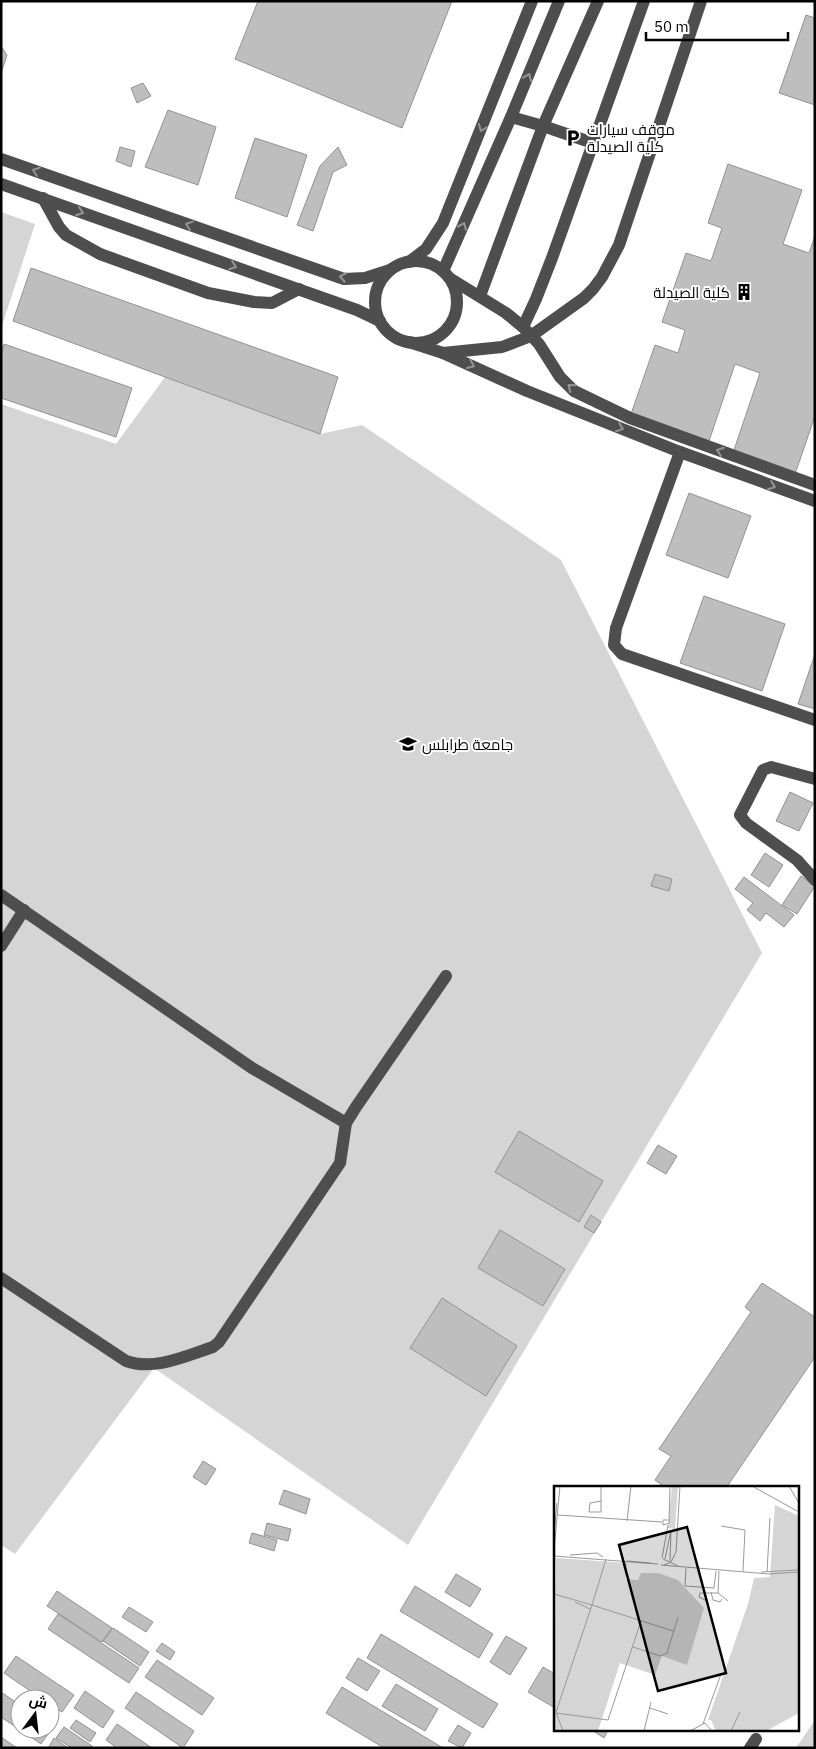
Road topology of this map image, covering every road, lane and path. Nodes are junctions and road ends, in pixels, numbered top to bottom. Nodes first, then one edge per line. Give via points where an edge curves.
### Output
1 (532, 1) edge
2 (559, 1) edge
3 (598, 1) edge
4 (644, 1) edge
5 (701, 1) edge
6 (511, 117) junction
7 (543, 126) junction
8 (593, 143) junction
9 (1, 159) edge
10 (1, 184) edge
11 (43, 198) junction
12 (409, 262) junction
13 (390, 270) junction
14 (447, 275) junction
15 (299, 289) junction
16 (480, 296) junction
17 (380, 321) junction
18 (527, 332) junction
19 (409, 342) junction
20 (443, 353) junction
21 (680, 452) junction
22 (815, 485) edge
23 (815, 501) edge
24 (815, 720) edge
25 (815, 780) edge
26 (815, 880) edge
27 (1, 895) edge
28 (24, 910) junction
29 (1, 946) edge
30 (446, 976) dead end
31 (346, 1123) junction
32 (1, 1278) edge

1 -> 12 street via 443,223 426,249
6 -> 2 street
3 - 7 street
4 - 8 street
5 - 18 street via 620,245 584,298
6 - 7 street
14 -> 6 street
7 - 8 street
7 - 16 street
8 - 18 street
13 -> 9 street via 365,278 344,279
10 - 11 street
11 -> 15 street
11 - 15 street via 59,227 74,240 100,254 208,293 254,302 272,302
12 - 13 street
12 - 14 street via 433,264
13 - 17 street via 379,284 375,303
14 - 16 street
14 - 19 street via 456,290 458,302 451,324 433,339
15 - 17 street
16 - 18 street
17 - 19 street via 392,335
18 - 20 street via 502,347
22 -> 18 street via 630,418 574,391
19 - 20 street
20 -> 21 street via 527,391
21 -> 23 street
21 - 24 street via 616,628 614,645 622,654
25 - 26 street via 770,767 763,770 740,815 746,823 797,860
27 - 28 street
28 - 29 street
28 - 31 street via 252,1068
30 - 31 street
31 - 32 street via 340,1163 213,1347 166,1362 135,1364

